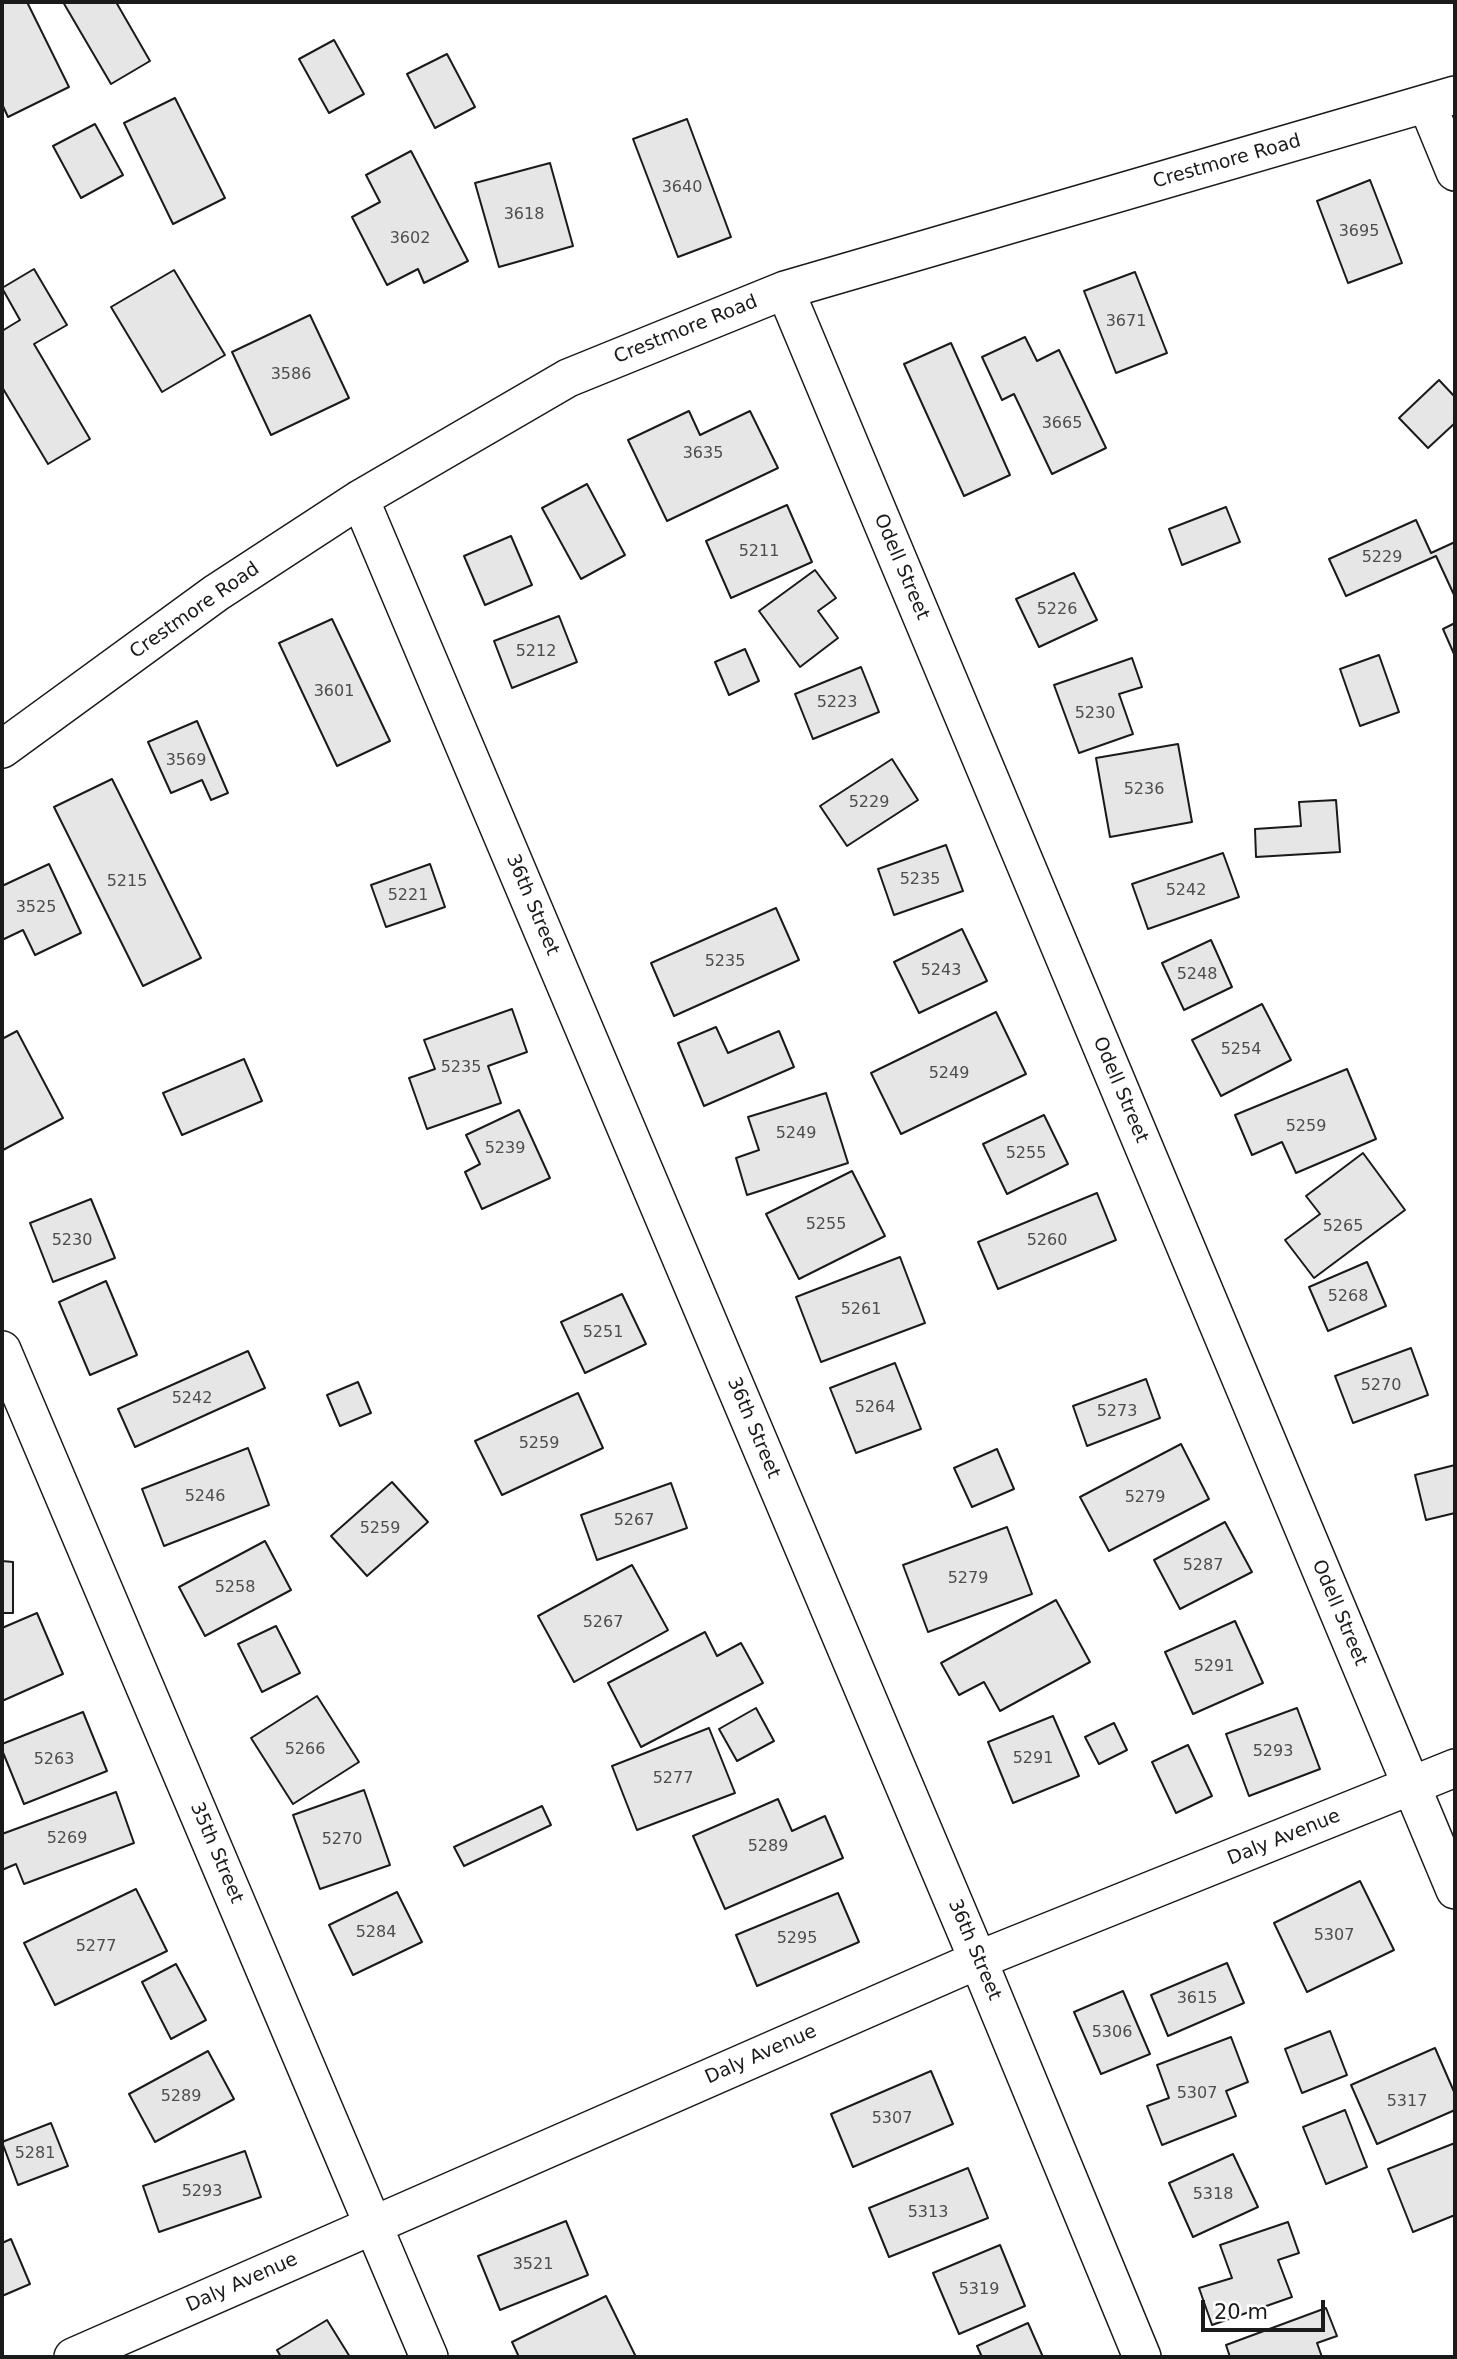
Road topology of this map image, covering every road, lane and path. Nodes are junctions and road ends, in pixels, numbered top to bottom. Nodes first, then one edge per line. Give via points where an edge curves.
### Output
1 (1441, 99) edge
2 (1455, 172) edge
3 (785, 290) junction
4 (360, 499) junction
5 (2, 749) edge
6 (2, 1350) edge
7 (1455, 1768) edge
8 (1412, 1787) junction
9 (1455, 1890) edge
10 (978, 1959) junction
11 (374, 2225) junction
12 (73, 2357) edge
13 (429, 2357) edge
14 (1142, 2357) edge

1 - 2 street
1 - 3 street, Crestmore Road
3 - 4 street, Crestmore Road via 568,378
3 - 8 street, Odell Street
4 - 5 street, Crestmore Road via 216,593
4 - 10 street, 36th Street
6 - 11 street, 35th Street
7 - 8 street, Daly Avenue
8 - 9 street, Odell Street
8 - 10 street, Daly Avenue
10 - 11 street, Daly Avenue
10 - 14 street, 36th Street
11 - 12 street, Daly Avenue
11 - 13 street, 35th Street

